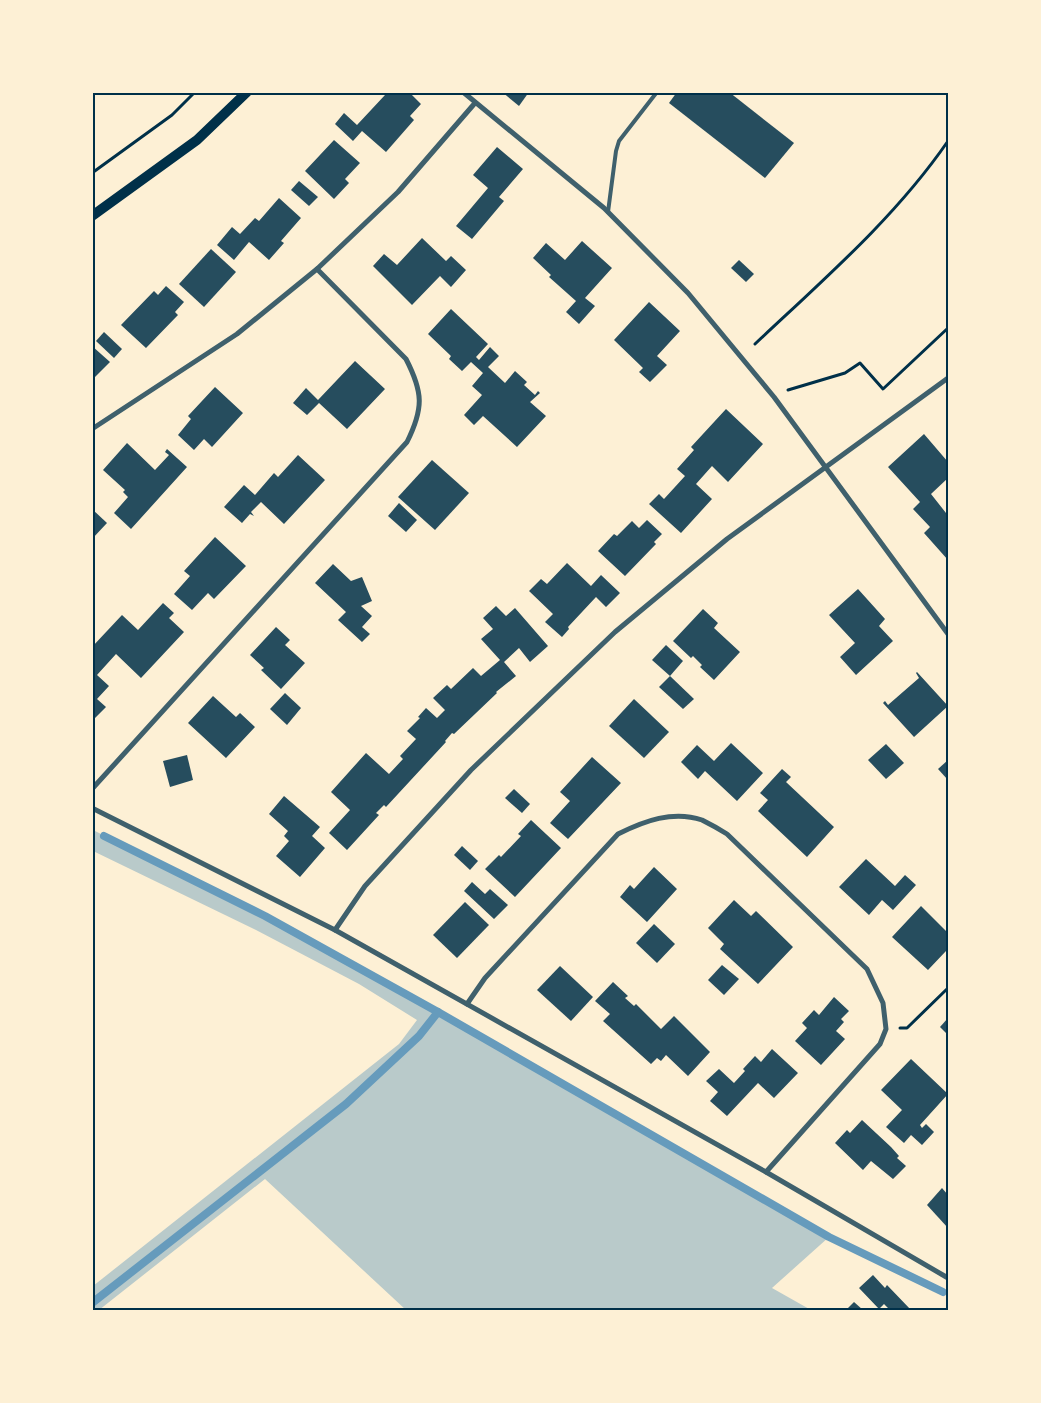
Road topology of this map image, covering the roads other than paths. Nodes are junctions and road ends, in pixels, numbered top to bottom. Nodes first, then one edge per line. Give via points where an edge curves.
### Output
1 (247, 92) edge
2 (463, 92) edge
3 (657, 92) edge
4 (476, 103) junction
5 (608, 212) junction
6 (92, 216) edge
7 (317, 269) junction
8 (948, 378) edge
9 (92, 429) edge
10 (827, 467) junction
11 (948, 634) edge
12 (92, 789) edge
13 (92, 808) edge
14 (335, 930) junction
15 (466, 1004) junction
16 (766, 1172) junction
17 (948, 1278) edge

1 - 6 main road via 197,140
2 - 4 street
3 - 5 lane via 619,141
4 - 5 street
4 - 7 street via 398,192
5 - 10 street via 688,293
7 - 9 street via 237,334
7 - 12 street via 406,359 416,378 420,396 417,423 407,442
8 - 10 street
10 - 11 street
10 - 14 street via 727,539 616,632 471,770 365,886
13 - 14 street
14 - 15 street
15 - 16 street
15 - 16 street via 485,978 618,834 644,821 675,816 702,820 727,834 867,969 883,1003 886,1029 880,1044
16 - 17 street

